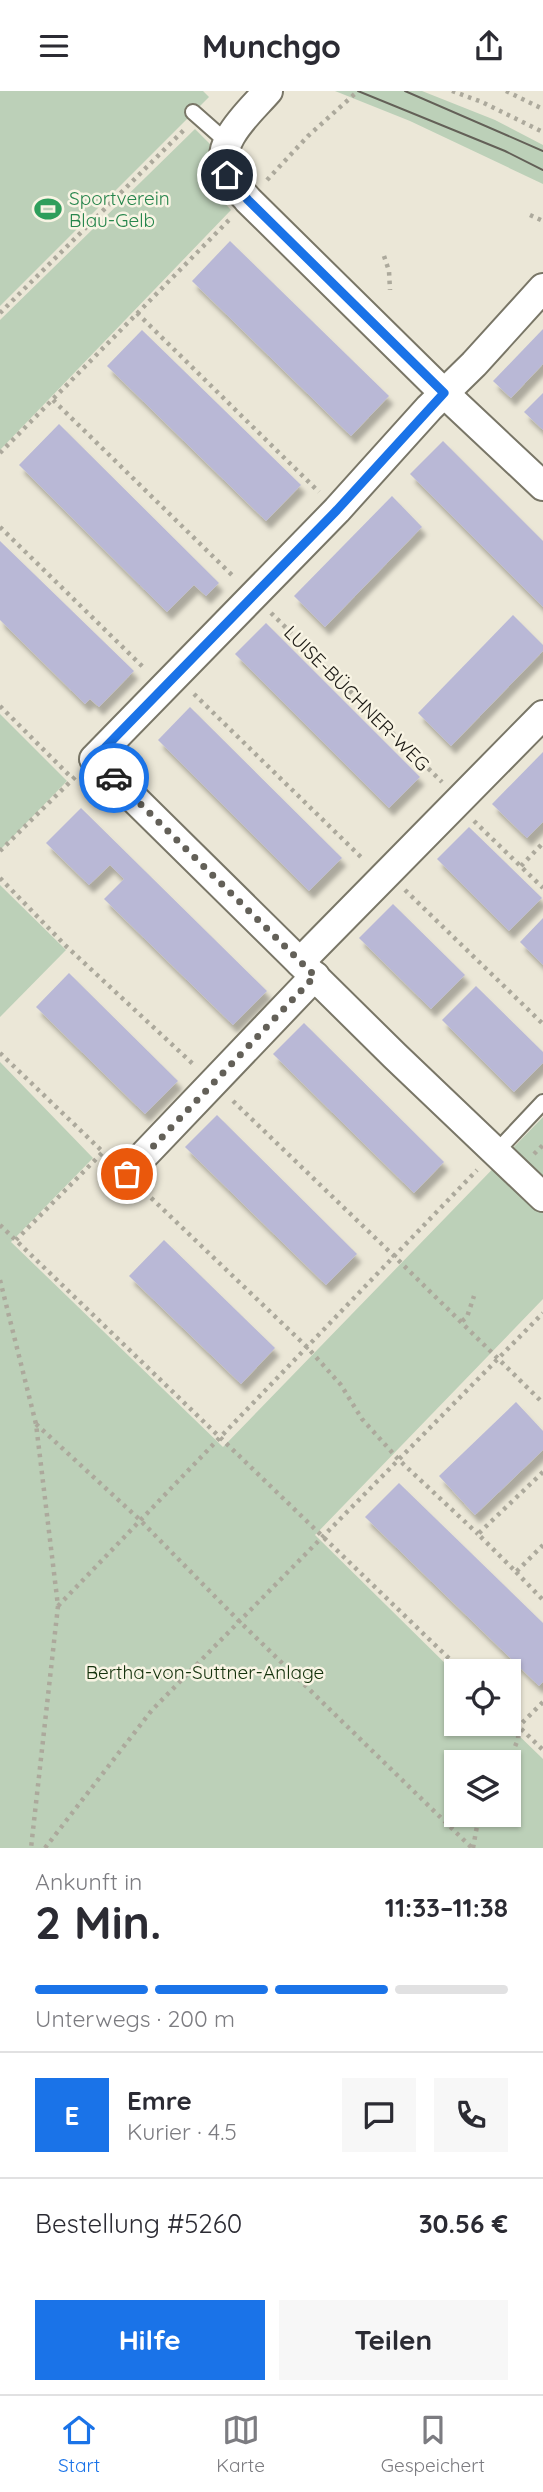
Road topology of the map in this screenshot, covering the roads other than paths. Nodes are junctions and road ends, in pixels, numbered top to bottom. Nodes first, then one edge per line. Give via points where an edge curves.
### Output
1 (268, 91) edge
2 (195, 114) road end
3 (227, 142) junction
4 (543, 288) edge
5 (444, 393) junction
6 (543, 486) edge
7 (543, 715) edge
8 (307, 969) junction
9 (543, 1102) edge
10 (496, 1152) junction
11 (127, 1174) road end
12 (543, 1197) edge

1 - 3 street
2 - 3 lane
3 - 5 street via 227,175 248,200
4 - 5 street
5 - 6 street
5 - 8 street via 337,510 94,759
7 - 8 street via 384,875
8 - 10 street
8 - 11 street
9 - 10 lane
10 - 12 street

